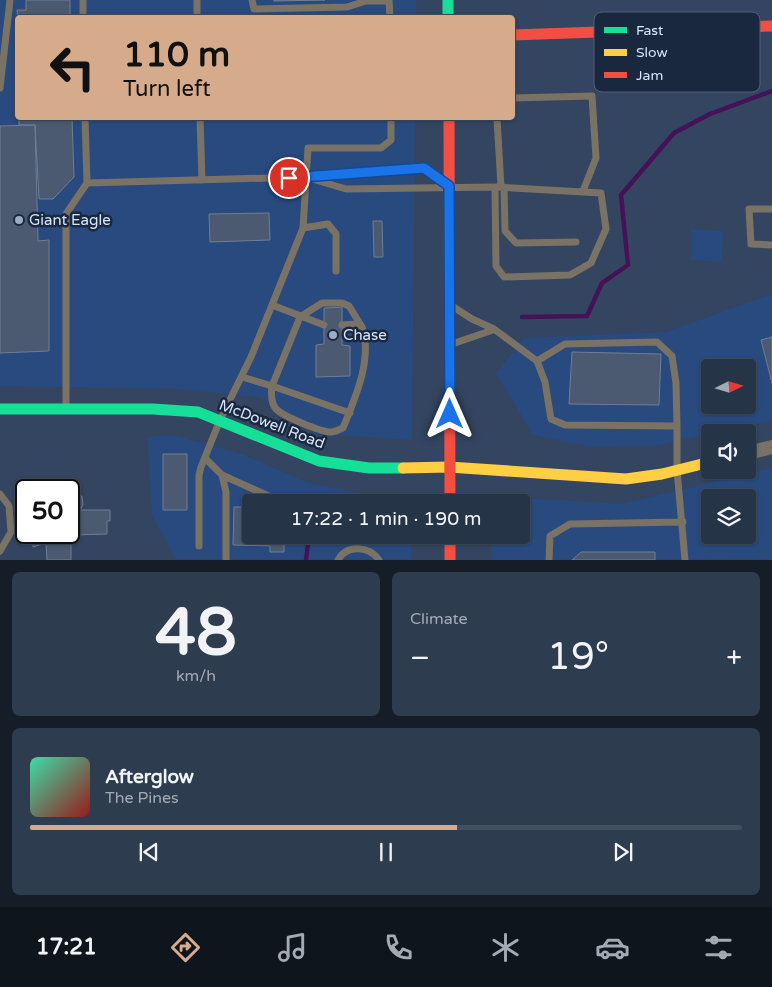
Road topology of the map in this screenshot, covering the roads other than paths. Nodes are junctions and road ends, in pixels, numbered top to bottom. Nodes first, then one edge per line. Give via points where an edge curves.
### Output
1 (10, 0) edge
2 (83, 0) edge
3 (197, 0) edge
4 (252, 0) edge
5 (389, 0) edge
6 (448, 0) edge
7 (83, 15) edge
8 (197, 15) edge
9 (390, 15) edge
10 (448, 15) edge
11 (594, 32) edge
12 (515, 35) edge
13 (0, 88) edge
14 (515, 98) edge
15 (85, 120) edge
16 (200, 120) edge
17 (391, 120) edge
18 (449, 120) edge
19 (497, 120) edge
20 (306, 177) junction
21 (202, 180) junction
22 (87, 182) junction
23 (449, 186) junction
24 (500, 187) junction
25 (583, 191) junction
26 (772, 209) edge
27 (303, 228) junction
28 (576, 242) dead end
29 (772, 245) edge
30 (336, 271) dead end
31 (449, 304) junction
32 (272, 305) junction
33 (300, 317) junction
34 (324, 325) dead end
35 (342, 325) dead end
36 (362, 327) junction
37 (494, 330) junction
38 (450, 345) junction
39 (537, 361) junction
40 (242, 376) junction
41 (272, 386) junction
42 (0, 409) edge
43 (66, 409) junction
44 (350, 412) junction
45 (220, 420) junction
46 (677, 426) junction
47 (772, 447) edge
48 (756, 451) edge
49 (205, 458) junction
50 (701, 464) edge
51 (449, 467) junction
52 (678, 470) junction
53 (222, 475) junction
54 (0, 494) edge
55 (264, 494) edge
56 (450, 494) edge
57 (683, 522) junction
58 (450, 544) edge
59 (199, 546) dead end
60 (0, 551) edge
61 (226, 560) edge
62 (338, 560) edge
63 (379, 560) edge
64 (450, 560) edge
65 (549, 560) edge
66 (685, 560) edge

1 - 13 lane
2 - 7 lane
3 - 8 lane
4 - 5 lane via 254,9 347,7 366,1
5 - 9 lane
6 - 10 street
11 - 12 street
14 - 25 lane via 592,96 596,158
15 - 22 lane
16 - 21 lane
17 - 20 lane via 391,140 381,148 308,148
18 - 23 street
19 - 24 lane
20 - 21 lane
20 - 23 lane via 346,189
20 - 23 lane via 424,168
20 - 27 lane
21 - 22 lane
22 - 43 lane via 66,214
23 - 24 lane
23 - 31 street
24 - 25 lane
24 - 25 lane via 496,266 504,277 570,275 591,263 606,229 600,193
24 - 28 lane via 505,231 516,243
26 - 29 lane via 750,209 751,244
27 - 30 lane via 328,224 336,234
27 - 32 lane
31 - 37 lane
31 - 38 street
32 - 33 lane
32 - 40 lane
33 - 34 lane
33 - 36 lane via 322,303 342,303 349,306
33 - 41 lane
35 - 36 lane
36 - 44 lane via 366,338 365,354
37 - 38 lane
37 - 39 lane
38 - 51 street
39 - 46 lane via 545,382 551,419 565,425
39 - 46 lane via 565,344 657,342 672,356
40 - 41 lane
40 - 45 lane
41 - 44 lane
41 - 44 lane via 271,397 277,410 324,431 343,428
42 - 43 street, McDowell Road
43 - 45 street, McDowell Road via 178,410 198,412
45 - 49 lane
45 - 51 street, McDowell Road via 319,461 369,468
46 - 52 lane
47 - 48 street
49 - 53 lane
49 - 59 lane via 199,475
50 - 52 street, McDowell Road
51 - 52 street, McDowell Road via 626,479
51 - 56 street
52 - 57 lane
53 - 55 lane
53 - 61 lane via 226,492
54 - 60 lane via 9,506 11,532
57 - 65 lane via 570,524 550,536
57 - 66 lane
58 - 64 street
62 - 63 lane via 348,551 358,548 370,550

